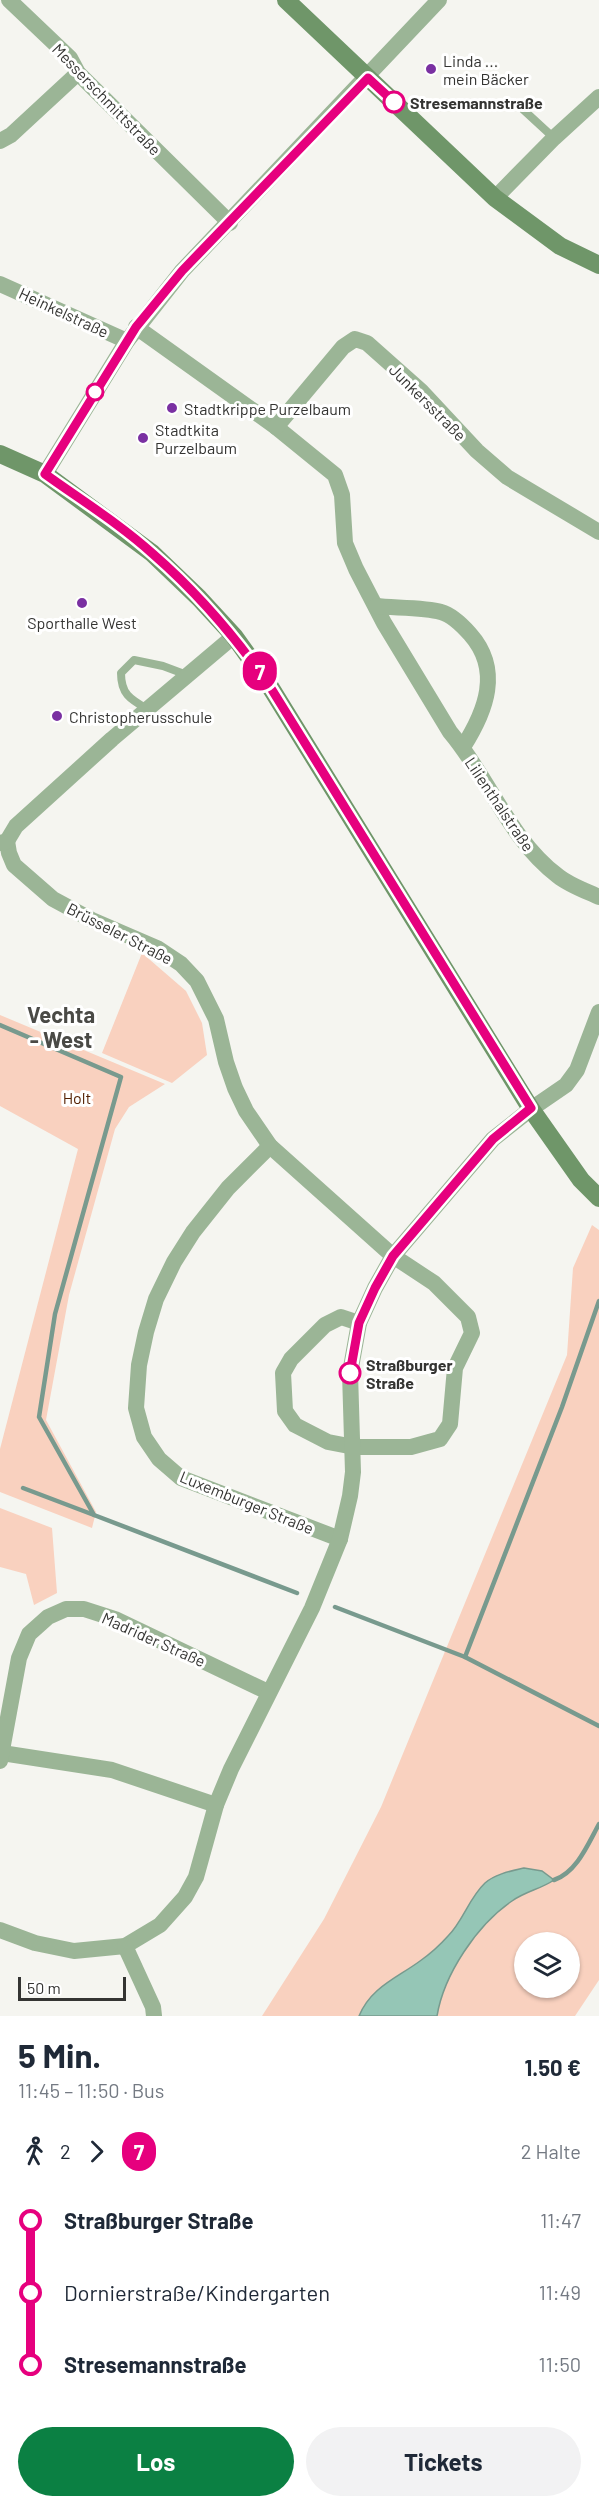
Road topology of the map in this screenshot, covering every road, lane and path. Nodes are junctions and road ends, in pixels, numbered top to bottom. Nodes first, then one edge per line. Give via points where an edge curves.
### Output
1 (9, 0) edge
2 (286, 0) edge
3 (439, 0) edge
4 (78, 73) junction
5 (368, 78) junction
6 (599, 97) edge
7 (516, 103) dead end
8 (554, 138) junction
9 (0, 141) edge
10 (495, 198) junction
11 (230, 223) junction
12 (599, 265) edge
13 (0, 284) edge
14 (131, 334) junction
15 (276, 427) junction
16 (0, 454) edge
17 (45, 474) junction
18 (599, 532) edge
19 (376, 606) junction
20 (234, 636) junction
21 (187, 675) junction
22 (148, 709) junction
23 (463, 747) junction
24 (4, 842) edge
25 (599, 897) edge
26 (599, 1012) edge
27 (531, 1108) junction
28 (270, 1146) junction
29 (599, 1198) edge
30 (393, 1256) junction
31 (359, 1323) junction
32 (354, 1447) junction
33 (340, 1539) junction
34 (268, 1692) junction
35 (1, 1757) edge
36 (216, 1804) junction
37 (0, 1930) edge
38 (125, 1946) junction
39 (154, 2016) edge

1 - 4 street, Messerschmittstraße via 70,58
2 - 5 street
3 - 5 street
4 - 9 street
4 - 11 street, Messerschmittstraße
5 - 10 street
5 - 11 street
6 - 8 street
7 - 8 lane
8 - 10 street
10 - 12 street via 560,246
11 - 14 street via 182,271
13 - 14 street, Heinkelstraße
14 - 15 street, Lilienthalstraße
14 - 17 street
15 - 18 street, Junkersstraße via 343,347 355,339 367,343 421,391 507,477
15 - 19 street, Lilienthalstraße via 334,475 342,495 345,543
16 - 17 street
17 - 20 street via 152,553
19 - 23 street, Lilienthalstraße via 450,732
19 - 23 street, Lilienthalstraße via 440,611 458,621 482,651 488,670 488,695 479,723
20 - 21 street, Brüsseler Straße
20 - 27 street via 269,685
21 - 22 street, Brüsseler Straße
21 - 22 lane via 134,660 121,673 121,685 126,696
22 - 24 street, Brüsseler Straße via 16,826
23 - 25 street, Lilienthalstraße via 530,850 559,877
24 - 28 street, Brüsseler Straße via 14,865 54,899 157,948 197,981 216,1019 225,1062 246,1111
26 - 27 street via 577,1070 566,1085
27 - 29 street via 581,1180
27 - 30 street via 493,1139
28 - 30 street, Brüsseler Straße
28 - 33 street, Luxemburger Straße via 228,1188 174,1262 146,1332 136,1408 144,1437 159,1459 181,1478
30 - 31 street
30 - 32 street via 434,1283 468,1317 472,1333 455,1368 450,1424 440,1439 411,1447
31 - 32 street via 350,1373
31 - 32 street via 341,1317 325,1325 291,1359 283,1373 285,1411 295,1425 328,1442
32 - 33 street via 350,1496
33 - 34 street via 312,1608
34 - 35 street, Madrider Straße via 115,1619 84,1609 66,1609 48,1617 29,1634 19,1658
34 - 36 street
35 - 36 street via 112,1770
36 - 38 street via 196,1878 185,1897 160,1925
37 - 38 street via 74,1951
38 - 39 street

